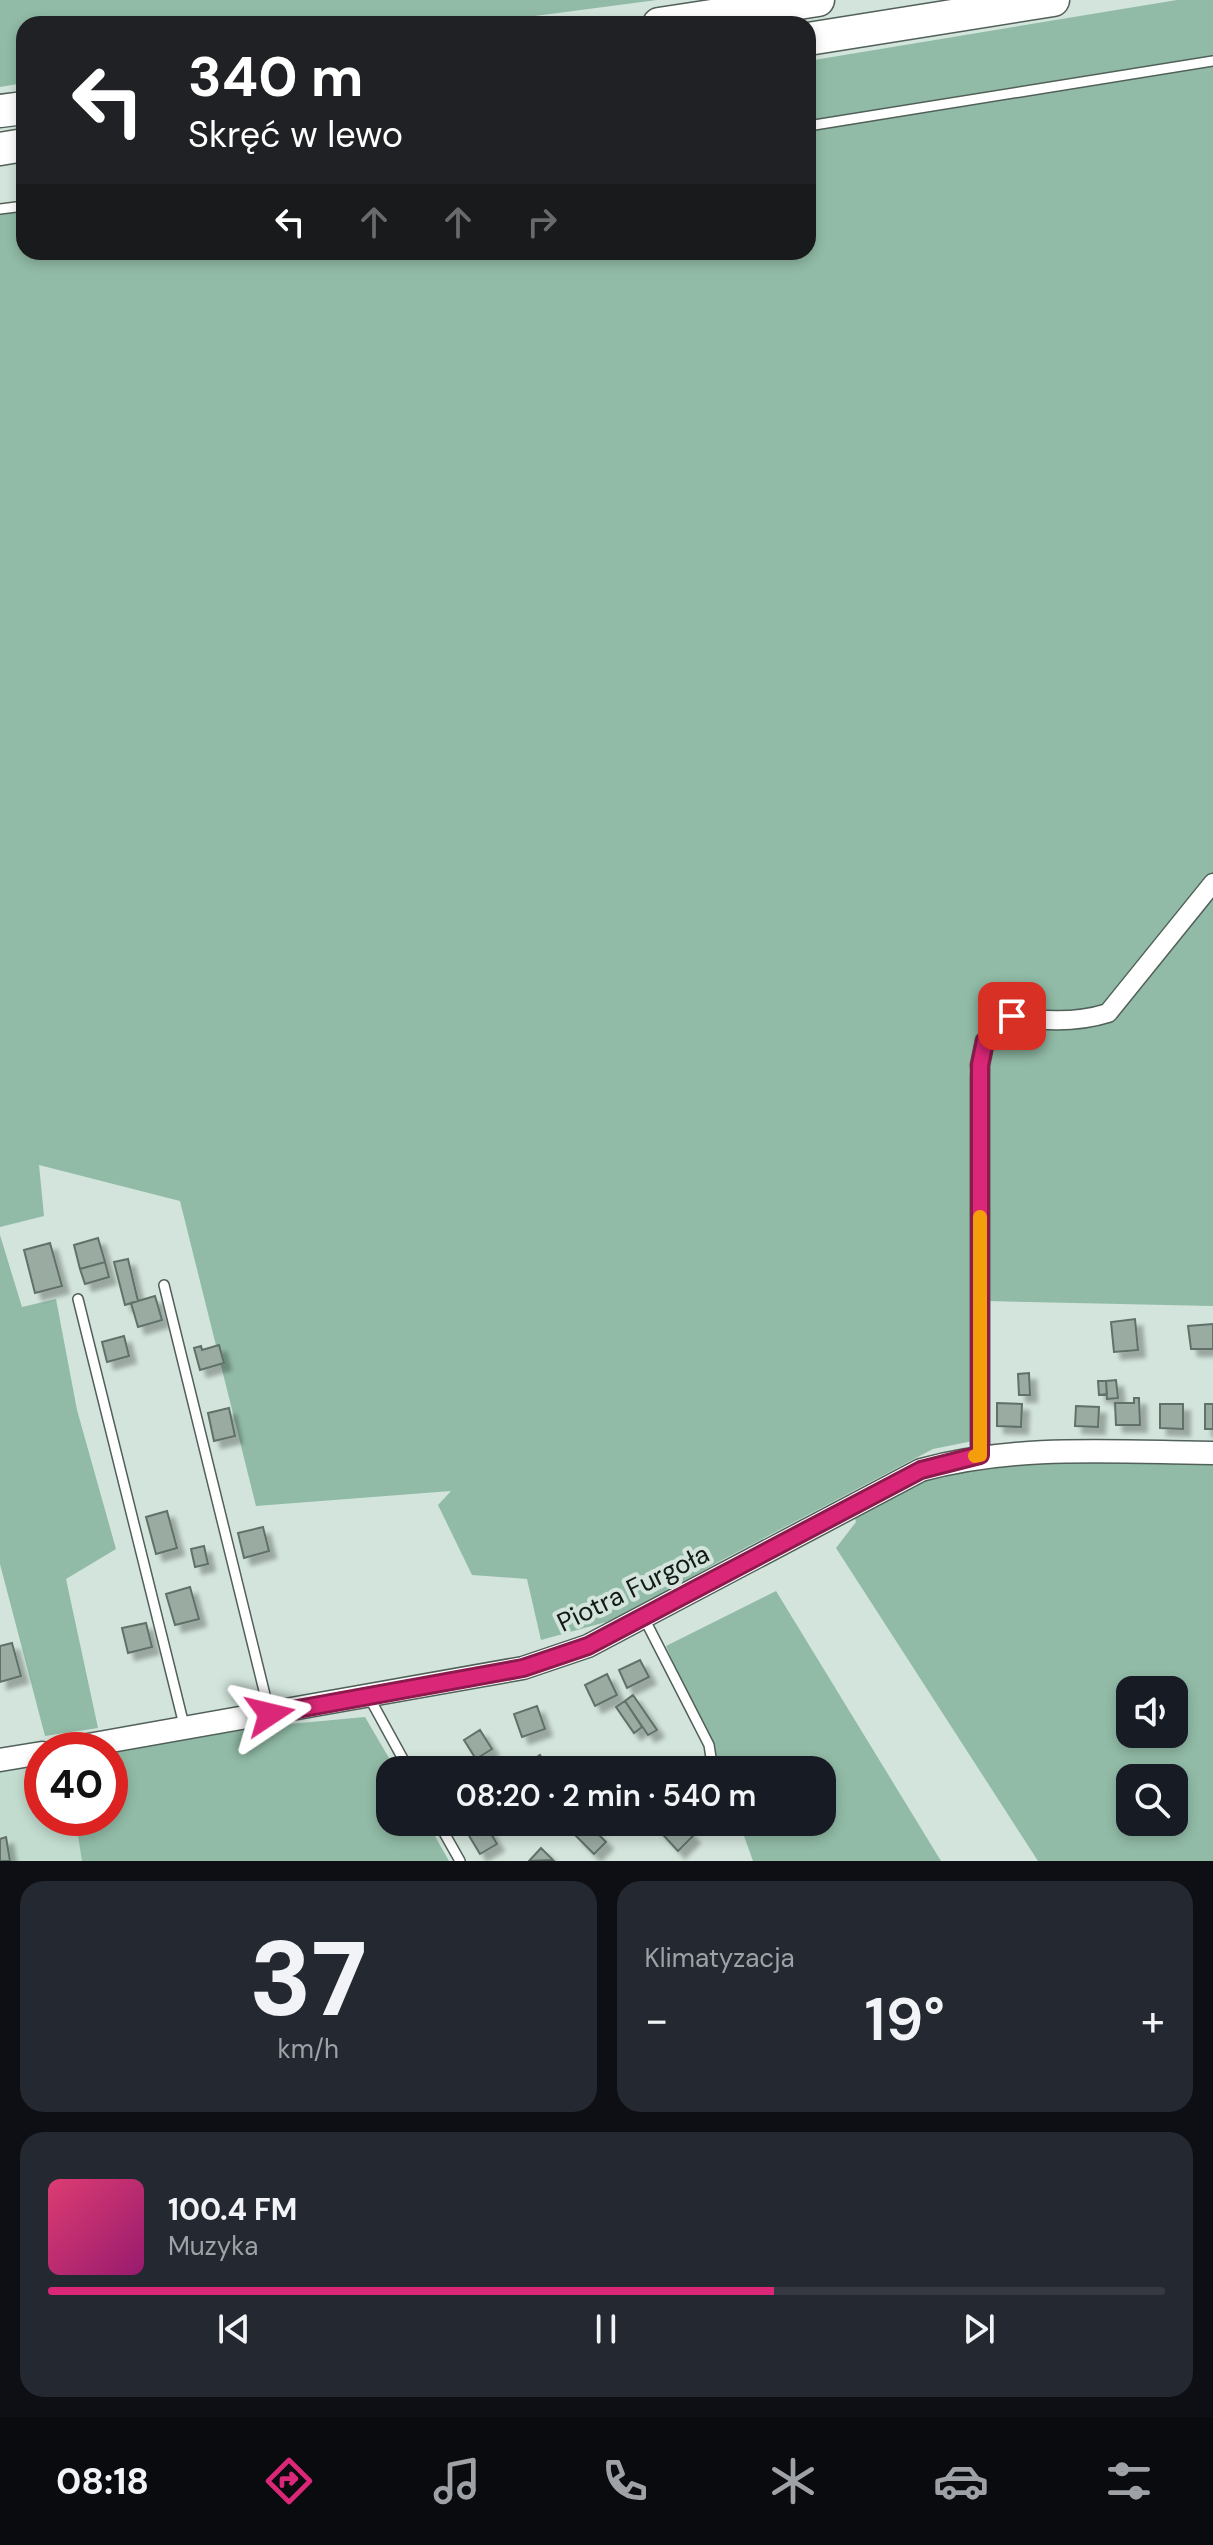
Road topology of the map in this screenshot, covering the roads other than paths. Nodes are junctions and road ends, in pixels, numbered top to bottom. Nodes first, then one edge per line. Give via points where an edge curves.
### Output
1 (818, 0) edge
2 (1053, 0) edge
3 (712, 16) edge
4 (816, 38) edge
5 (1213, 61) edge
6 (816, 125) edge
7 (1213, 883) edge
8 (164, 1285) dead end
9 (78, 1299) dead end
10 (1213, 1453) edge
11 (980, 1455) junction
12 (644, 1618) junction
13 (369, 1697) junction
14 (270, 1714) junction
15 (185, 1729) junction
16 (128, 1739) edge
17 (24, 1756) edge
18 (401, 1756) edge
19 (711, 1756) edge
20 (0, 1760) edge
21 (446, 1836) edge
22 (460, 1861) edge

1 - 3 highway
2 - 4 highway
5 - 6 lane
7 - 11 street via 1108,1013 1083,1020 1012,1016 985,1041 980,1065
8 - 14 lane
9 - 15 lane
10 - 11 street, Piotra Furgoła
11 - 12 street, Piotra Furgoła via 921,1470
12 - 13 street, Piotra Furgoła via 588,1646 523,1668
12 - 19 lane
13 - 14 street, Piotra Furgoła
13 - 18 lane
14 - 15 street, Piotra Furgoła
15 - 16 street, Piotra Furgoła
17 - 20 street
21 - 22 lane

